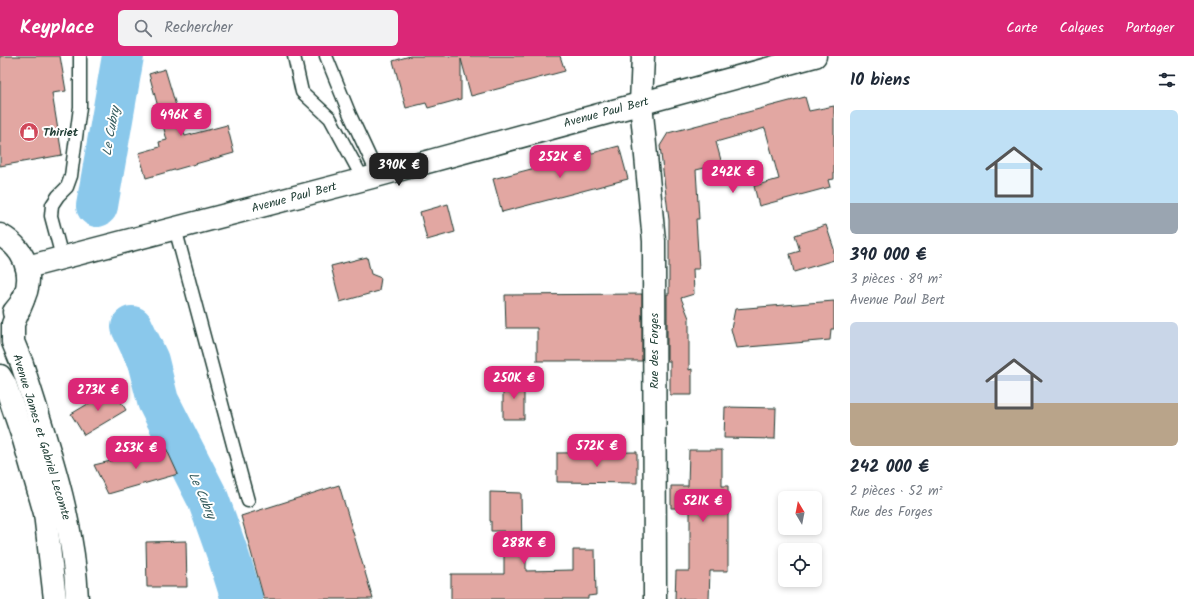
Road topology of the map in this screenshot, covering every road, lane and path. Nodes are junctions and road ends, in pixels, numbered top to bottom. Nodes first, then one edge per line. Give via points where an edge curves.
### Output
1 (80, 56) edge
2 (294, 56) edge
3 (326, 56) edge
4 (643, 56) edge
5 (814, 56) edge
6 (641, 103) junction
7 (371, 177) junction
8 (175, 228) junction
9 (0, 235) edge
10 (62, 257) junction
11 (27, 267) junction
12 (23, 300) junction
13 (0, 321) edge
14 (0, 376) edge
15 (248, 501) dead end
16 (55, 599) edge
17 (77, 599) edge
18 (655, 599) edge

1 - 10 lane via 80,107 71,176 67,187 52,205 51,216
2 - 7 lane via 302,92 330,118
3 - 7 lane
4 - 6 main road, Rue des Forges
5 - 6 main road, Avenue Paul Bert
6 - 7 main road, Avenue Paul Bert
6 - 18 main road, Rue des Forges via 654,241
7 - 8 main road, Avenue Paul Bert
8 - 10 main road, Avenue Paul Bert
8 - 15 lane
9 - 11 main road via 13,242
10 - 11 main road, Avenue Paul Bert
11 - 12 main road, Avenue James et Gabriel Lecomte via 28,284
12 - 13 main road via 15,311
12 - 17 main road, Avenue James et Gabriel Lecomte via 13,324 13,342 64,505 76,571
14 - 16 main road, Avenue James et Gabriel Lecomte via 24,440 45,513

